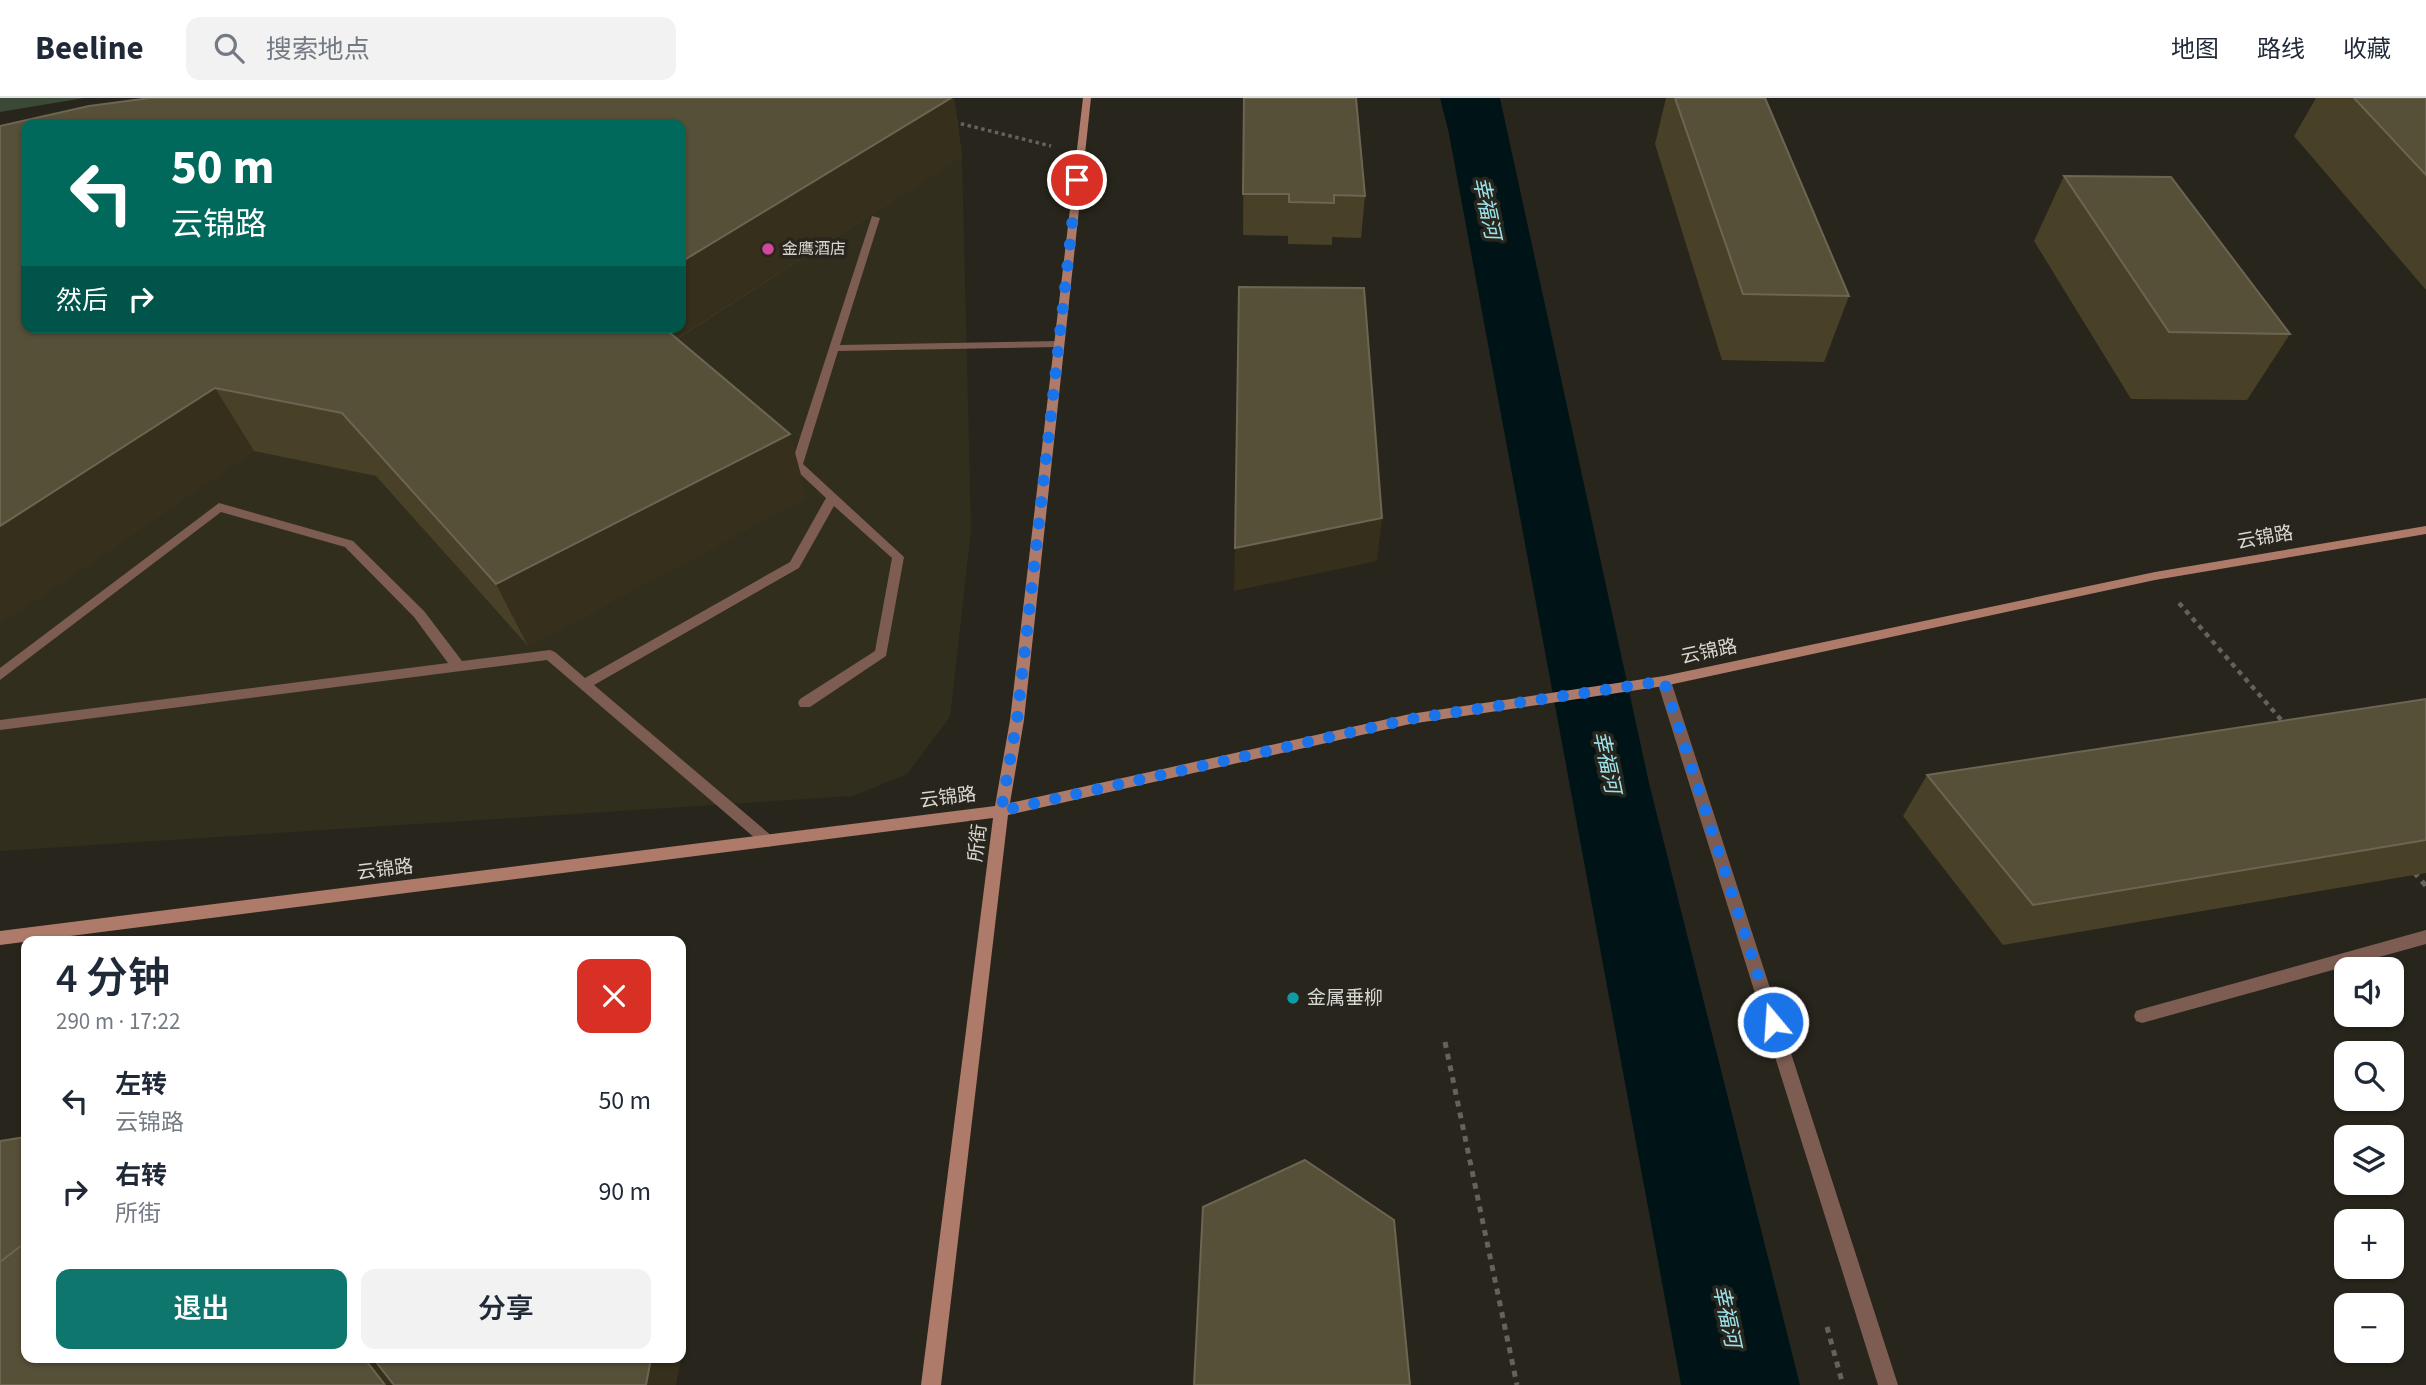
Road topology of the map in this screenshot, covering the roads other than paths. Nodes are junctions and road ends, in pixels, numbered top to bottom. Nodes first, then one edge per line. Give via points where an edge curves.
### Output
1 (1087, 98) edge
2 (876, 218) dead end
3 (1059, 344) junction
4 (834, 348) junction
5 (779, 448) dead end
6 (797, 465) junction
7 (834, 496) junction
8 (2426, 530) edge
9 (458, 666) junction
10 (0, 675) edge
11 (1664, 681) junction
12 (585, 684) junction
13 (805, 703) dead end
14 (0, 725) edge
15 (1001, 811) junction
16 (768, 841) junction
17 (2426, 937) edge
18 (0, 938) edge
19 (2142, 1016) dead end
20 (931, 1385) edge
21 (1888, 1385) edge

1 - 3 street, 所街
2 - 4 lane
3 - 4 lane
3 - 15 street, 所街 via 1017,720
4 - 6 lane
5 - 6 lane
6 - 7 lane
7 - 12 lane via 795,565
7 - 13 lane via 898,557 881,653
8 - 11 street, 云锦路 via 2155,576
9 - 10 lane via 419,614 349,544 219,507
9 - 12 lane via 550,655
9 - 14 lane
11 - 15 street, 云锦路 via 1410,719
11 - 21 lane
12 - 16 lane
15 - 16 street, 云锦路
15 - 20 street, 所街
16 - 18 street, 云锦路
17 - 19 lane

